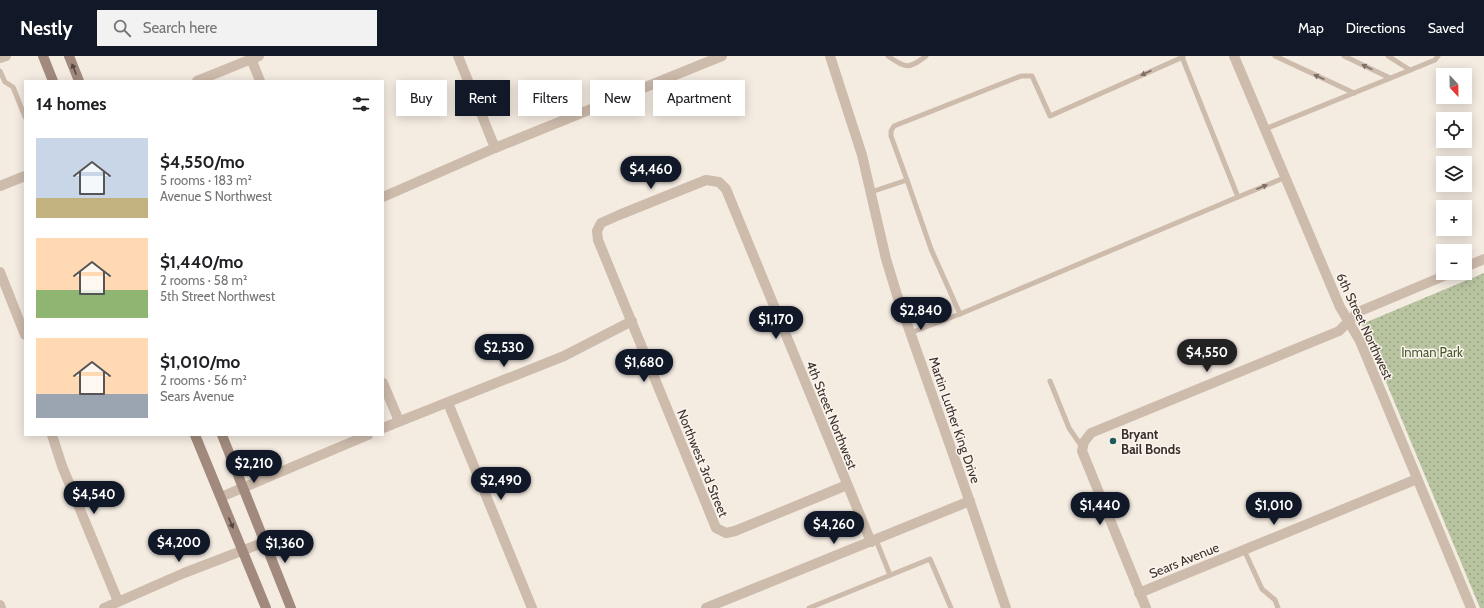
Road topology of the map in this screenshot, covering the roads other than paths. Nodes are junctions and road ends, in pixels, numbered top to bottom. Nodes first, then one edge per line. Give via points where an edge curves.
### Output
1 (6, 56) edge
2 (43, 56) edge
3 (69, 56) edge
4 (458, 56) edge
5 (722, 56) edge
6 (830, 56) edge
7 (888, 56) edge
8 (926, 56) edge
9 (1234, 56) edge
10 (1274, 56) edge
11 (1344, 56) edge
12 (1388, 56) edge
13 (1438, 56) edge
14 (253, 57) edge
15 (1183, 57) edge
16 (0, 58) edge
17 (1410, 70) junction
18 (0, 71) edge
19 (1390, 78) junction
20 (52, 80) edge
21 (79, 80) edge
22 (199, 80) edge
23 (260, 80) edge
24 (1354, 93) junction
25 (24, 114) edge
26 (1265, 129) junction
27 (495, 148) junction
28 (24, 176) edge
29 (1286, 177) junction
30 (907, 180) junction
31 (0, 186) edge
32 (871, 192) junction
33 (384, 197) edge
34 (1238, 197) junction
35 (599, 227) joint
36 (1484, 259) edge
37 (1472, 264) edge
38 (0, 272) edge
39 (1436, 279) edge
40 (960, 314) junction
41 (632, 321) junction
42 (1348, 321) junction
43 (24, 332) edge
44 (910, 333) junction
45 (1050, 381) dead end
46 (384, 385) edge
47 (448, 403) junction
48 (399, 421) junction
49 (384, 428) edge
50 (52, 436) edge
51 (195, 436) edge
52 (222, 436) edge
53 (366, 436) edge
54 (1083, 444) junction
55 (1417, 479) junction
56 (847, 485) junction
57 (243, 488) junction
58 (221, 497) junction
59 (970, 501) junction
60 (873, 541) junction
61 (265, 542) junction
62 (243, 550) junction
63 (1244, 550) junction
64 (890, 575) junction
65 (1139, 593) junction
66 (118, 601) junction
67 (0, 605) edge
68 (1, 608) edge
69 (104, 608) edge
70 (266, 608) edge
71 (292, 608) edge
72 (532, 608) edge
73 (706, 608) edge
74 (809, 608) edge
75 (951, 608) edge
76 (1006, 608) edge
77 (1146, 608) edge
78 (1278, 608) edge
79 (1471, 608) edge

1 - 16 street
2 - 20 main road
21 -> 3 main road
4 - 27 street
5 - 27 street
6 - 32 street, Martin Luther King Drive via 855,128
7 - 8 lane via 900,65 913,66
9 - 26 street, 6th Street Northwest
24 -> 10 lane
19 -> 11 lane
12 - 17 lane
13 - 17 lane via 1435,60
14 - 22 street
14 - 23 street
15 -> 30 lane via 1050,116 1032,76 1021,76 894,126 891,136
15 - 34 lane
17 - 19 lane
18 - 25 lane via 4,82 13,87
19 - 24 lane
24 - 26 lane
26 - 29 street, 6th Street Northwest
27 - 33 street
28 - 31 street
34 -> 29 lane
29 - 42 street, 6th Street Northwest
30 - 32 lane
30 - 40 lane via 931,249
32 - 44 street, Martin Luther King Drive via 886,259
34 - 40 lane
35 - 41 street, Northwest 3rd Street via 598,240
35 - 56 street, 4th Street Northwest via 601,223 619,215 706,180 719,182 726,189
36 - 37 street
38 - 43 street
39 - 42 street via 1358,312
40 - 44 lane
41 - 47 street via 564,356
41 - 56 street, Northwest 3rd Street via 718,530 726,534 735,531
42 - 54 street via 1339,331 1091,433
42 - 55 street, 6th Street Northwest via 1360,341
44 - 59 street, Martin Luther King Drive
45 - 54 lane via 1069,428
46 - 48 street
47 - 48 street
47 - 72 street
48 - 49 street
50 - 66 street via 62,466
51 - 58 main road
52 - 57 main road
53 - 57 street
54 - 65 street via 1082,451
55 - 63 street, Sears Avenue
55 - 79 street, 6th Street Northwest
56 - 60 street, 4th Street Northwest
57 - 58 street
57 - 61 main road
58 -> 62 main road
59 - 60 street
59 - 76 street, Martin Luther King Drive
60 - 64 lane
60 - 73 street
61 - 62 street
61 - 71 main road
62 - 66 street
62 - 70 main road
63 - 65 street, Sears Avenue
63 - 78 lane via 1262,589 1275,600
64 - 74 lane
64 - 75 lane via 930,559
65 - 77 street
66 - 69 street
67 - 68 street

